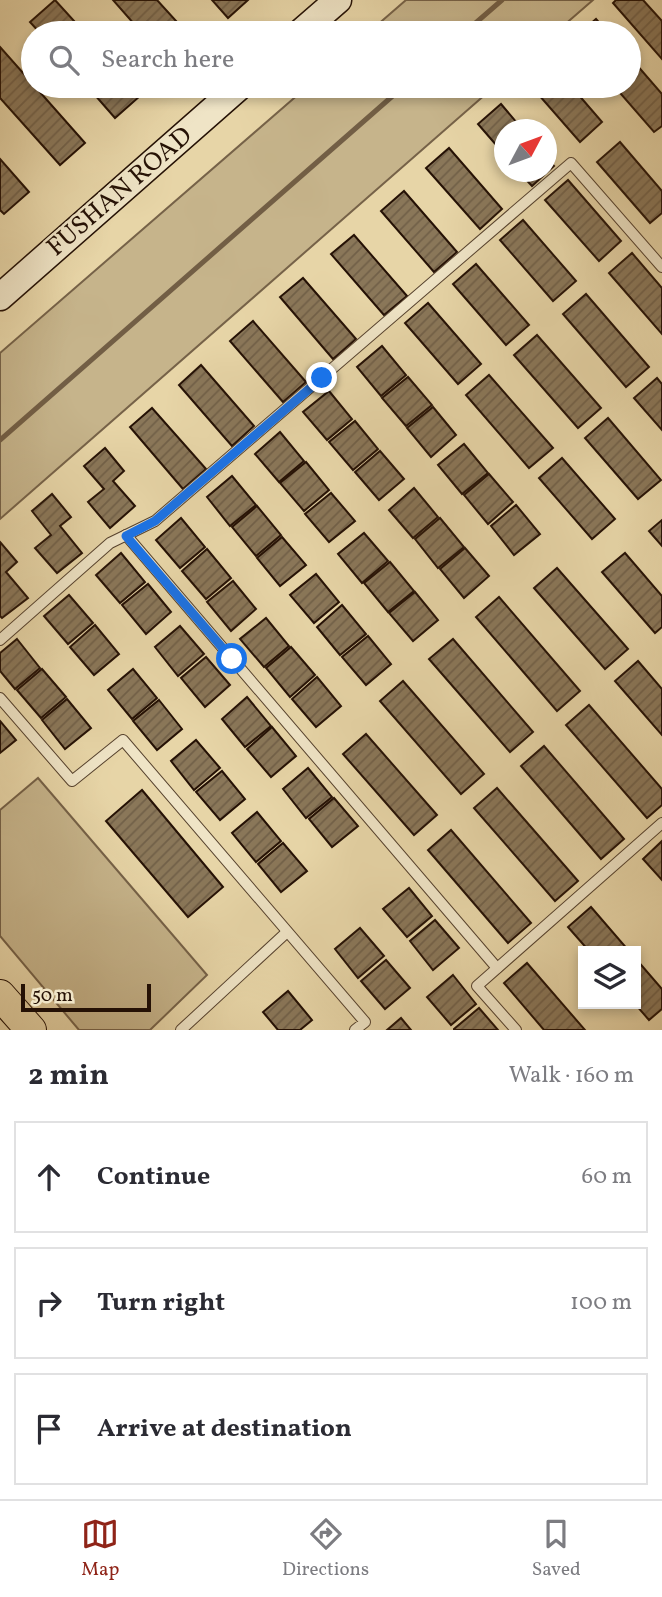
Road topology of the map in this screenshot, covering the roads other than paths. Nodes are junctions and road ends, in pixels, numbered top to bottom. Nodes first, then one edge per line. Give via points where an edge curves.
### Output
1 (338, 0) edge
2 (314, 21) edge
3 (226, 98) edge
4 (662, 267) edge
5 (0, 298) edge
6 (126, 536) junction
7 (0, 640) edge
8 (0, 698) edge
9 (662, 823) edge
10 (287, 932) junction
11 (497, 968) junction
12 (0, 995) edge
13 (31, 1030) edge
14 (181, 1030) edge
15 (355, 1030) edge
16 (516, 1030) edge

1 - 2 street
3 - 5 street, FUSHAN ROAD
4 - 6 lane via 571,163 155,521
6 - 7 lane via 110,543
6 - 11 lane
8 - 10 lane via 72,782 123,740
9 - 11 lane
10 - 14 lane
10 - 15 lane via 365,1022
11 - 16 lane via 477,986
12 - 13 main road

